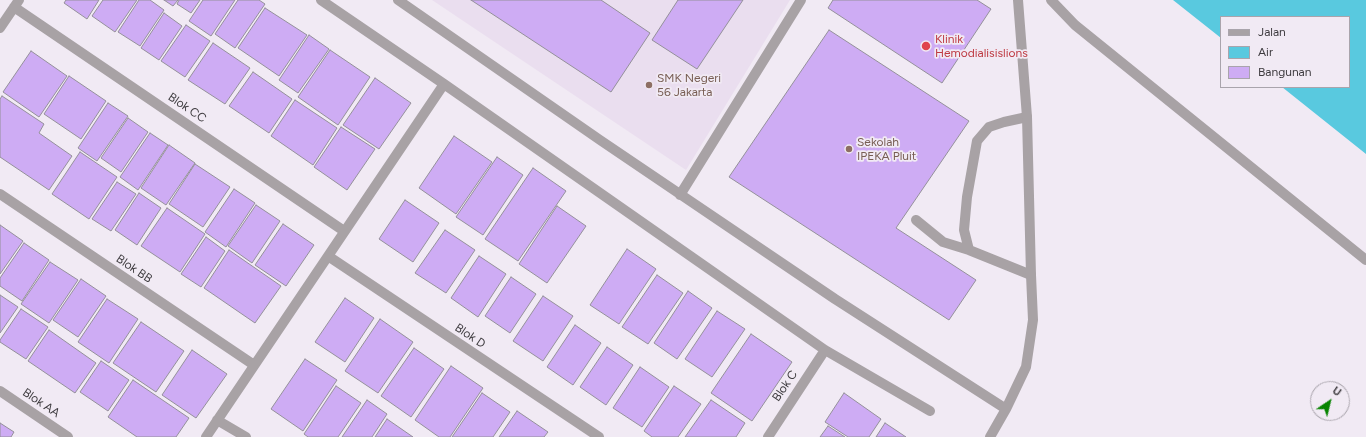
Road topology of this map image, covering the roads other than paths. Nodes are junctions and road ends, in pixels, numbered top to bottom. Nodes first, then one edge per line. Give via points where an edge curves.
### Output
1 (321, 0) edge
2 (398, 0) edge
3 (801, 0) edge
4 (1018, 0) edge
5 (1051, 0) edge
6 (17, 4) edge
7 (0, 28) edge
8 (444, 84) junction
9 (1027, 117) junction
10 (0, 194) edge
11 (680, 195) junction
12 (916, 220) dead end
13 (344, 231) junction
14 (969, 250) junction
15 (328, 256) junction
16 (1366, 260) edge
17 (1031, 275) junction
18 (825, 350) junction
19 (254, 365) junction
20 (0, 391) edge
21 (1006, 409) junction
22 (930, 411) dead end
23 (217, 420) junction
24 (993, 433) edge
25 (68, 437) edge
26 (206, 437) edge
27 (246, 437) edge
28 (599, 437) edge
29 (768, 437) edge

1 - 8 street
2 - 11 street
3 - 11 street
4 - 9 street
5 - 16 street via 1075,25
6 - 7 street
6 - 13 street, Blok CC
8 - 13 street
8 - 18 street
9 - 14 street via 989,127 977,141 964,230
9 - 17 street
10 - 19 street, Blok BB
11 - 21 street
12 - 14 street via 943,242
13 - 15 street
14 - 17 street
15 - 19 street
15 - 28 street, Blok D
17 - 21 street via 1034,320 1026,367
18 - 22 street
18 - 29 street, Blok C
19 - 23 street
20 - 25 street, Blok AA
21 - 24 street
23 - 26 street
23 - 27 street

